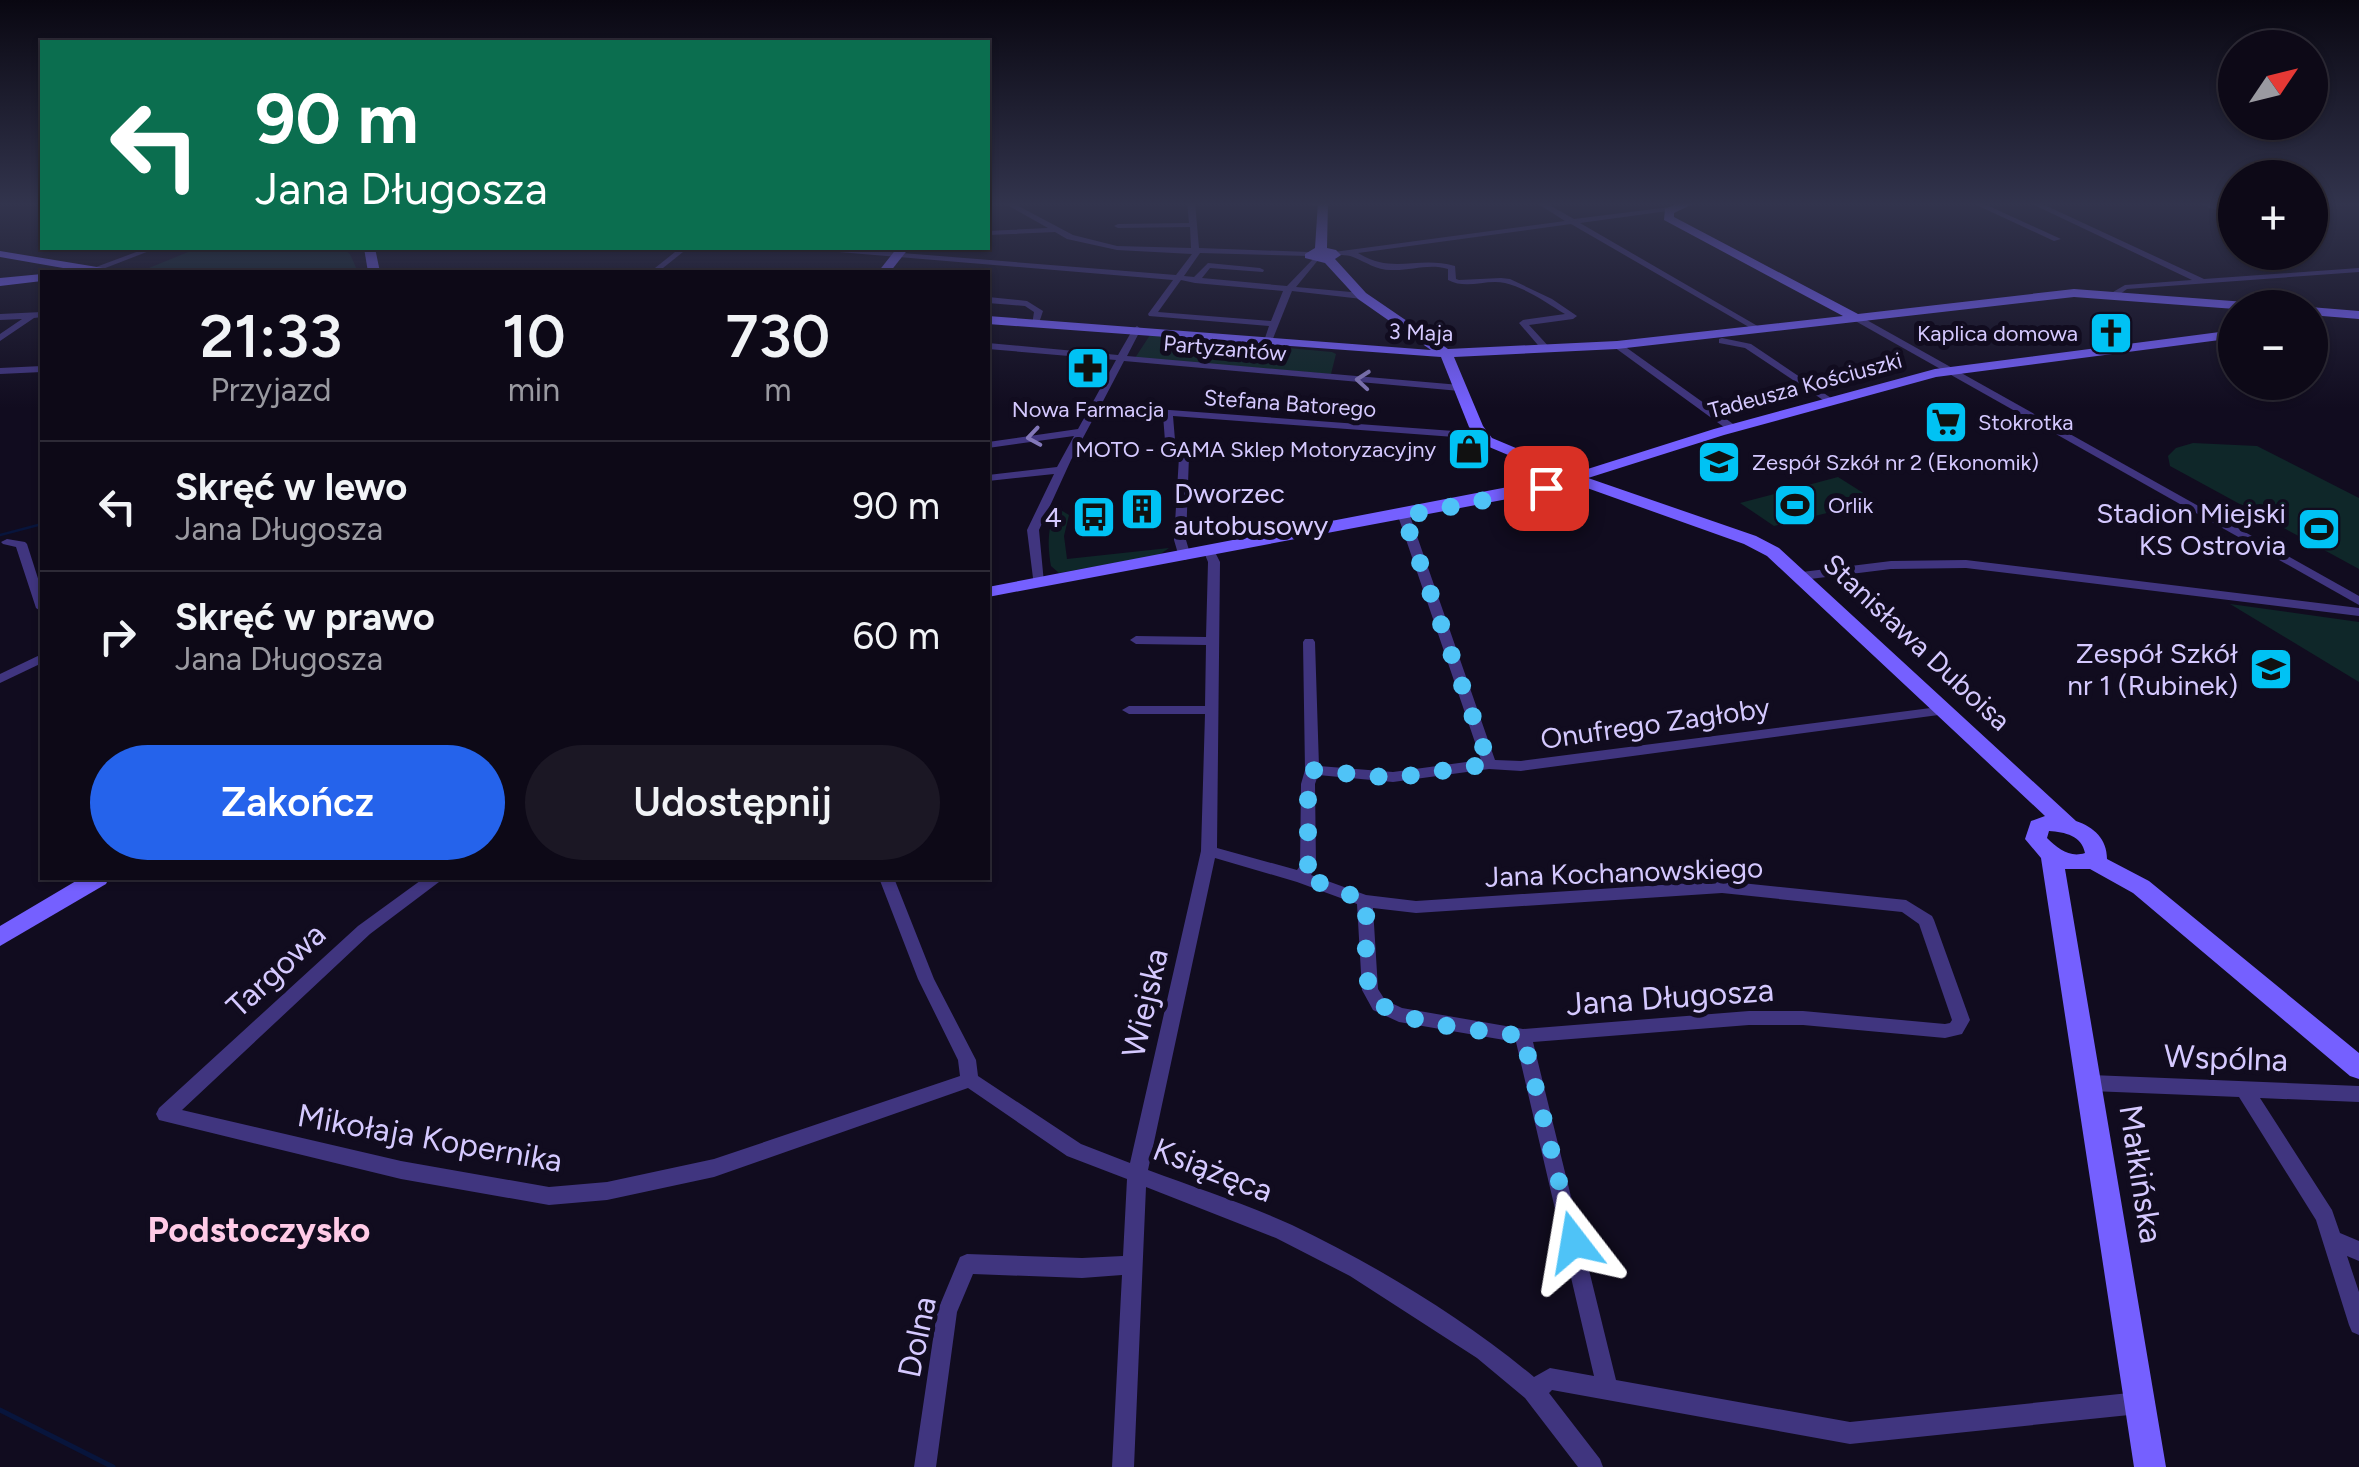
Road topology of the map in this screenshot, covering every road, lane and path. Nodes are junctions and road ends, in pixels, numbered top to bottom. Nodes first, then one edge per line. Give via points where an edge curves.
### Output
1 (1099, 270) edge
2 (1186, 270) edge
3 (1204, 270) edge
4 (1306, 270) edge
5 (1336, 270) edge
6 (1452, 270) edge
7 (1656, 270) edge
8 (1774, 270) edge
9 (2179, 270) edge
10 (2352, 270) edge
11 (40, 278) edge
12 (1181, 279) junction
13 (1195, 281) junction
14 (2202, 281) junction
15 (0, 282) edge
16 (1288, 290) junction
17 (2116, 294) junction
18 (1362, 296) junction
19 (990, 300) edge
20 (2218, 303) edge
21 (1027, 304) junction
22 (1046, 305) dead end
23 (2328, 312) edge
24 (2358, 313) edge
25 (0, 316) edge
26 (37, 316) edge
27 (1853, 316) junction
28 (990, 320) edge
29 (1036, 323) junction
30 (1274, 324) junction
31 (1757, 328) junction
32 (1137, 329) junction
33 (1415, 336) junction
34 (2218, 336) edge
35 (0, 338) edge
36 (1268, 341) junction
37 (1722, 341) dead end
38 (1617, 345) junction
39 (990, 346) edge
40 (1546, 349) junction
41 (1398, 352) junction
42 (1430, 354) junction
43 (1446, 354) junction
44 (1121, 358) junction
45 (40, 369) edge
46 (1950, 370) junction
47 (0, 371) edge
48 (1459, 385) junction
49 (1829, 400) junction
50 (1095, 407) junction
51 (1168, 413) junction
52 (1732, 428) junction
53 (1080, 432) junction
54 (1481, 436) junction
55 (990, 445) edge
56 (1060, 470) junction
57 (990, 478) edge
58 (1571, 478) junction
59 (1404, 516) junction
60 (8, 542) dead end
61 (1210, 552) junction
62 (1184, 557) junction
63 (1802, 576) junction
64 (1038, 583) junction
65 (990, 592) edge
66 (2359, 600) edge
67 (40, 602) edge
68 (2359, 612) edge
69 (1136, 640) dead end
70 (1212, 641) junction
71 (1309, 642) dead end
72 (40, 659) edge
73 (0, 679) edge
74 (1129, 710) dead end
75 (1209, 710) junction
76 (1946, 710) junction
77 (1489, 764) junction
78 (1312, 770) junction
79 (2057, 824) junction
80 (1210, 851) junction
81 (2079, 857) junction
82 (1302, 876) junction
83 (95, 880) edge
84 (431, 880) edge
85 (888, 880) edge
86 (1366, 901) junction
87 (0, 937) edge
88 (1956, 1028) joint
89 (1523, 1036) junction
90 (2359, 1068) edge
91 (970, 1080) junction
92 (2091, 1082) junction
93 (2244, 1088) junction
94 (2359, 1094) edge
95 (165, 1114) joint
96 (1137, 1176) junction
97 (2334, 1240) junction
98 (2359, 1251) edge
99 (1131, 1265) junction
100 (2359, 1326) edge
101 (1533, 1390) junction
102 (1608, 1391) junction
103 (2140, 1402) junction
104 (925, 1467) edge
105 (1123, 1467) edge
106 (1592, 1467) edge
107 (2150, 1467) edge

1 - 12 street
2 - 12 street
3 - 13 street
4 - 16 street
5 - 18 street
6 - 40 street via 1459,283 1512,281 1574,318 1523,318
7 - 31 street
8 - 27 street
9 - 14 street
10 - 14 street
11 - 15 street
12 - 13 street
12 - 30 street via 1152,314
13 - 16 street
14 - 17 street via 2124,287
16 - 18 street
16 - 30 street
17 - 20 street, 3 Maja
17 - 27 street, 3 Maja
18 - 33 street
19 - 21 street
21 - 22 street
21 - 29 street via 1039,311
23 - 24 street
25 - 26 street
26 - 35 street
27 - 31 street, 3 Maja
27 - 46 street
28 - 29 street, 3 Maja
29 - 32 street, 3 Maja
30 - 36 street
31 - 38 street, 3 Maja
32 - 36 street, 3 Maja
32 - 44 street
33 - 41 street
33 - 42 street
33 - 43 street
34 - 46 street, Tadeusza Kościuszki
36 - 41 street, 3 Maja
37 - 49 street via 1748,346
38 - 40 street, 3 Maja
38 - 52 street
39 - 44 street, Partyzantów
40 - 43 street, 3 Maja
41 - 42 street, 3 Maja
42 - 43 street, 3 Maja
42 - 48 street
43 - 48 street
48 -> 44 street, Partyzantów
44 - 50 street
45 - 47 street
46 - 49 street, Tadeusza Kościuszki
46 - 66 street
48 - 54 street
49 - 52 street, Tadeusza Kościuszki
50 - 51 street, Stefana Batorego
50 - 53 street
51 - 54 street, Stefana Batorego
51 - 62 street via 1170,441 1184,456
52 - 58 street, Tadeusza Kościuszki
53 -> 55 street
53 - 56 street
54 - 58 street, Stanisława Duboisa
56 - 57 street
56 - 64 street via 1033,530
58 - 59 street, Tadeusza Kościuszki
58 - 63 street, Stanisława Duboisa via 1750,540
59 - 61 street, Tadeusza Kościuszki
59 - 77 street
60 - 67 street via 21,544
61 - 62 street, Tadeusza Kościuszki
61 - 70 street, Wiejska
62 - 64 street, Tadeusza Kościuszki
63 - 68 street via 1966,564
63 - 76 street, Stanisława Duboisa
64 - 65 street, Tadeusza Kościuszki
69 - 70 street
70 - 75 street, Wiejska
71 - 78 street
72 - 73 street
74 - 75 street
75 - 80 street, Wiejska
76 - 77 street, Onufrego Zagłoby via 1521,766
76 - 79 street, Stanisława Duboisa via 2030,788
77 - 78 street, Onufrego Zagłoby via 1393,778
78 - 82 street via 1308,867
79 - 81 street, Stanisława Duboisa via 2088,836
79 - 81 street via 2034,832 2036,839
80 - 82 street, Jana Kochanowskiego
80 - 96 street, Wiejska
81 - 90 street via 2141,887
81 - 92 street, Małkińska via 2061,892
82 - 86 street, Jana Kochanowskiego
83 - 87 street
84 - 95 street, Targowa via 364,930
85 - 91 street
86 - 88 street, Jana Kochanowskiego via 1416,907 1722,887 1906,906 1926,920 1960,1009
86 - 89 street, Jana Długosza via 1370,990 1379,1005 1400,1016
88 - 89 street, Jana Długosza via 1750,1018
89 - 102 street
91 - 95 street, Mikołaja Kopernika via 714,1168 550,1196 402,1170
91 - 96 street, Książęca via 1074,1150
92 - 93 street, Wspólna
92 - 103 street, Małkińska
93 - 94 street, Wspólna
93 - 97 street via 2326,1216
96 - 99 street, Wiejska
96 - 101 street, Książęca via 1283,1232 1356,1269 1485,1350
97 - 98 street
97 - 100 street
99 - 104 street, Dolna via 967,1264 947,1312
99 - 105 street, Wiejska
101 - 102 street via 1550,1379
101 - 106 street, Książęca
102 - 103 street via 1850,1433
103 - 107 street, Małkińska

